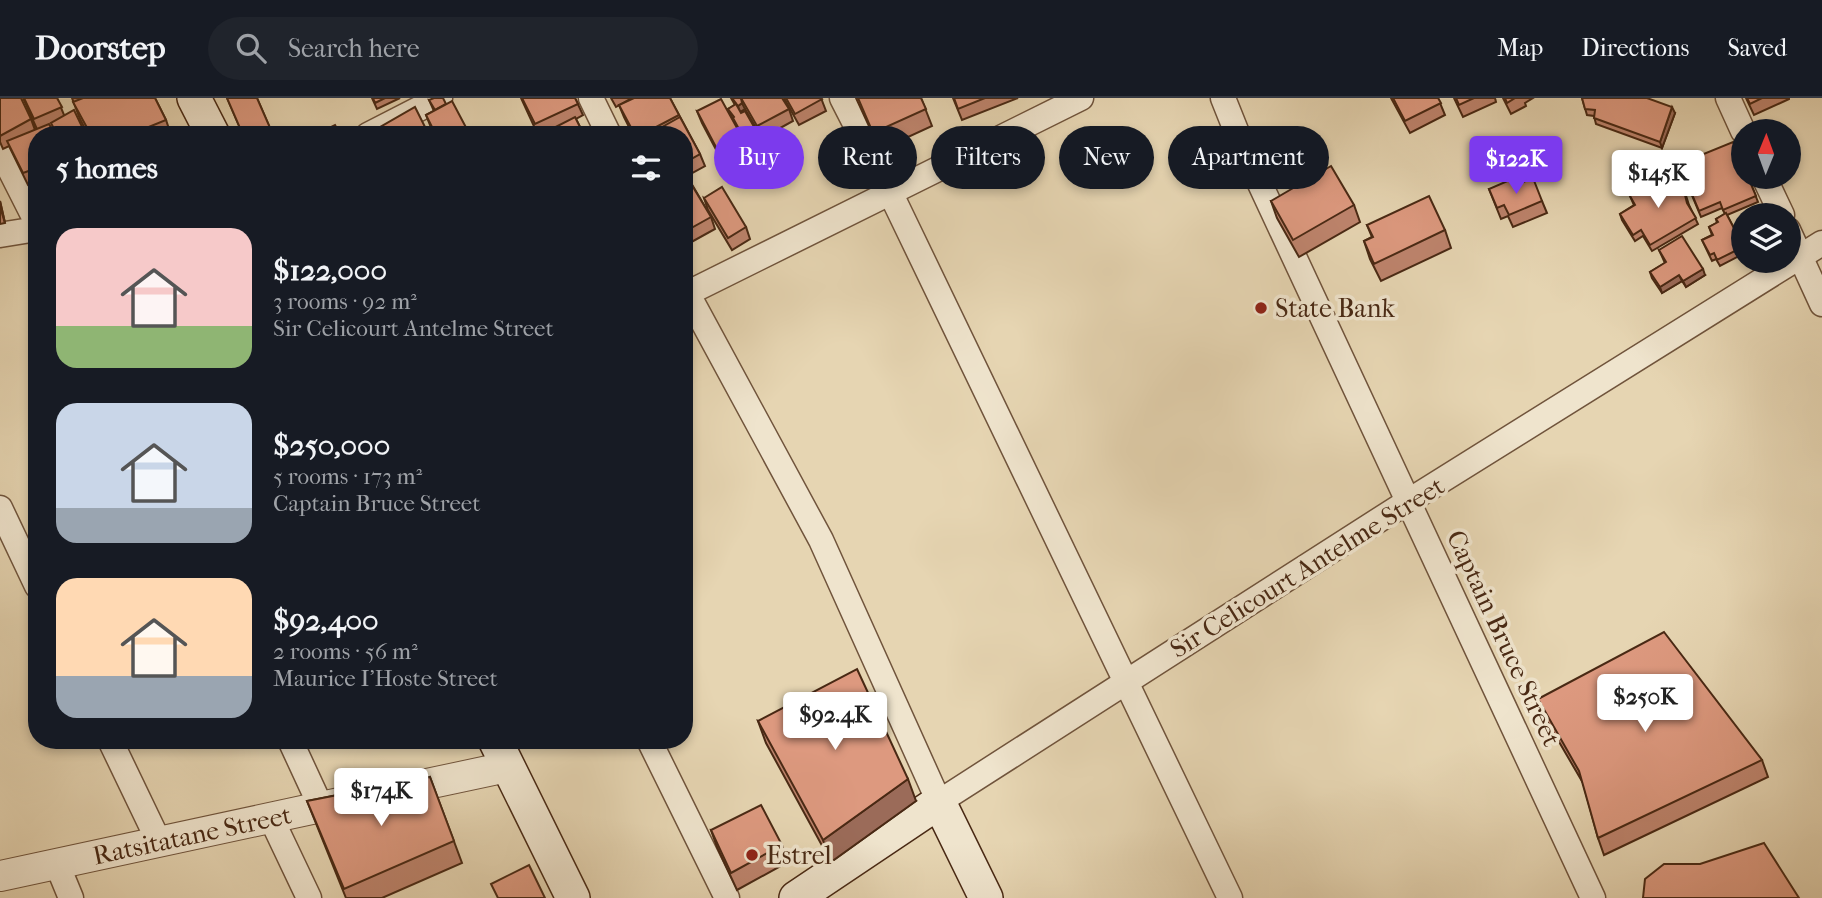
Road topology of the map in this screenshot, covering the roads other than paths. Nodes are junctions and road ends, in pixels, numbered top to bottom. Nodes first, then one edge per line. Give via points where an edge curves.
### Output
1 (194, 98) edge
2 (440, 98) edge
3 (591, 98) edge
4 (842, 98) edge
5 (1081, 98) edge
6 (1223, 98) edge
7 (1728, 98) edge
8 (1738, 119) edge
9 (208, 126) edge
10 (386, 126) edge
11 (605, 126) edge
12 (0, 150) edge
13 (890, 192) junction
14 (28, 205) edge
15 (28, 230) edge
16 (0, 235) edge
17 (1822, 243) edge
18 (1801, 256) joint
19 (1774, 273) edge
20 (693, 288) edge
21 (1822, 304) edge
22 (693, 307) edge
23 (1408, 502) junction
24 (0, 509) edge
25 (28, 567) edge
26 (1126, 682) junction
27 (114, 749) edge
28 (294, 749) edge
29 (653, 749) edge
30 (501, 753) edge
31 (939, 802) junction
32 (321, 807) junction
33 (271, 818) junction
34 (159, 842) junction
35 (57, 864) junction
36 (0, 876) edge
37 (71, 898) edge
38 (309, 898) edge
39 (573, 898) edge
40 (727, 898) edge
41 (796, 898) edge
42 (986, 898) edge
43 (1230, 898) edge
44 (1593, 898) edge

1 - 9 main road
2 - 10 street
3 - 11 street
4 - 13 street
5 - 13 street
6 - 23 street, Captain Bruce Street
7 - 8 street
12 - 14 street
13 - 20 street
13 - 26 street
15 - 16 street
17 - 18 street, Sir Celicourt Antelme Street
18 - 21 street
19 - 23 street, Sir Celicourt Antelme Street
22 - 31 street via 821,540
23 - 26 street, Sir Celicourt Antelme Street
23 - 44 street, Captain Bruce Street
24 - 25 street
26 - 31 street, Sir Celicourt Antelme Street
26 - 43 street
27 - 34 street
28 - 32 street
29 - 40 street
30 - 32 street, Ratsitatane Street
30 - 39 main road
31 - 41 main road, Sir Celicourt Antelme Street
31 - 42 main road
32 - 33 street, Ratsitatane Street
33 - 34 street, Ratsitatane Street
33 - 38 street
34 - 35 street, Ratsitatane Street
35 - 36 street, Ratsitatane Street
35 - 37 street

